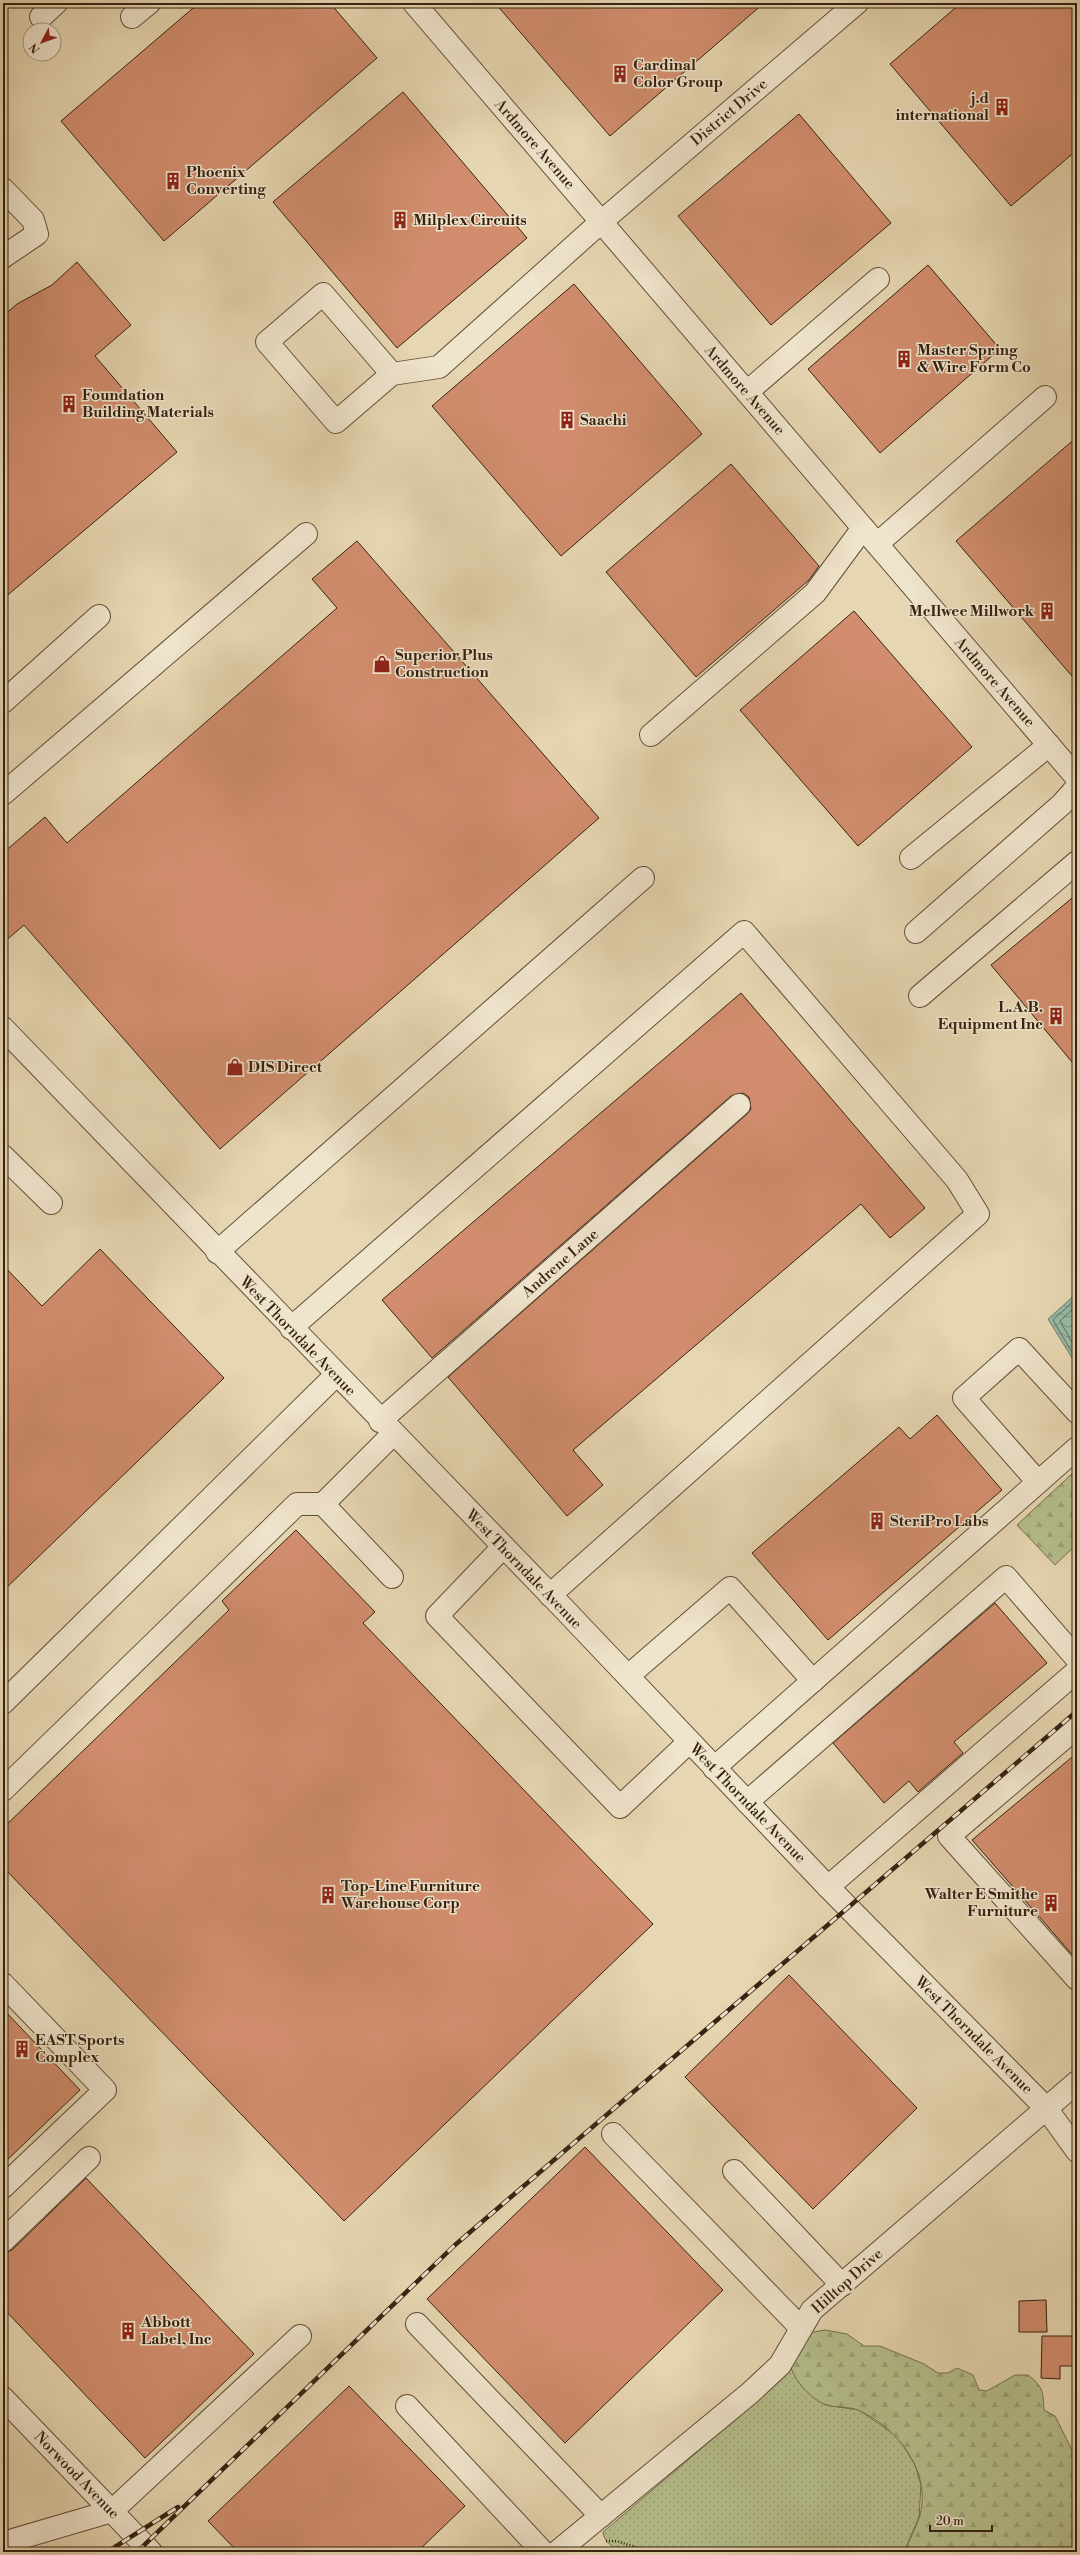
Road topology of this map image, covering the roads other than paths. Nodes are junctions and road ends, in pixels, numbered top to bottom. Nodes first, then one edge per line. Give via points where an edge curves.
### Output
1 (149, 3) edge
2 (414, 3) edge
3 (857, 3) edge
4 (132, 17) dead end
5 (3, 189) edge
6 (601, 222) junction
7 (3, 256) edge
8 (878, 279) dead end
9 (392, 374) junction
10 (747, 392) junction
11 (1045, 397) dead end
12 (306, 534) dead end
13 (870, 536) junction
14 (99, 616) dead end
15 (3, 702) edge
16 (651, 735) dead end
17 (1049, 745) junction
18 (1077, 778) edge
19 (1077, 787) edge
20 (3, 794) edge
21 (911, 858) dead end
22 (1077, 862) edge
23 (643, 878) dead end
24 (916, 932) dead end
25 (920, 996) dead end
26 (3, 1028) edge
27 (739, 1105) dead end
28 (3, 1156) edge
29 (51, 1203) dead end
30 (217, 1252) junction
31 (291, 1328) junction
32 (336, 1375) junction
33 (1077, 1412) edge
34 (387, 1428) junction
35 (1077, 1448) edge
36 (1038, 1482) junction
37 (324, 1504) junction
38 (504, 1547) junction
39 (392, 1577) dead end
40 (550, 1595) junction
41 (1077, 1660) edge
42 (1077, 1671) edge
43 (628, 1676) junction
44 (813, 1680) junction
45 (3, 1703) edge
46 (1077, 1727) edge
47 (689, 1742) junction
48 (714, 1768) junction
49 (3, 1790) edge
50 (747, 1802) junction
51 (828, 1887) junction
52 (1077, 1979) edge
53 (3, 1984) edge
54 (1077, 2082) edge
55 (1046, 2108) junction
56 (613, 2134) dead end
57 (1077, 2151) edge
58 (89, 2158) dead end
59 (734, 2170) dead end
60 (3, 2187) edge
61 (3, 2241) edge
62 (842, 2284) junction
63 (417, 2324) dead end
64 (801, 2328) junction
65 (300, 2336) dead end
66 (3, 2398) edge
67 (407, 2406) dead end
68 (112, 2511) junction
69 (601, 2516) junction
70 (8, 2542) edge
71 (151, 2552) edge
72 (544, 2552) edge
73 (557, 2552) edge

1 - 4 street
2 - 6 street, Ardmore Avenue
3 - 6 street, District Drive
5 - 7 street via 33,220 37,234
6 - 9 street, District Drive via 439,367
6 - 10 street, Ardmore Avenue
8 - 10 street
9 - 9 street via 336,422 267,342 323,294
10 - 13 street, Ardmore Avenue
11 - 13 street
12 - 20 street
13 - 16 street via 815,593
13 - 17 street, Ardmore Avenue
14 - 15 street
17 - 18 street, Ardmore Avenue
17 - 21 street
19 - 24 street via 1062,804
22 - 25 street
23 - 30 street
26 - 30 street, West Thorndale Avenue
27 - 34 street, Andrene Lane
28 - 29 street
30 - 31 street, West Thorndale Avenue
31 - 32 street, West Thorndale Avenue
31 - 40 street via 744,932 957,1180 978,1214
32 - 34 street, West Thorndale Avenue
32 - 45 street
33 - 36 street via 1019,1349 964,1398
34 - 37 street, Andrene Lane
34 - 38 street, West Thorndale Avenue
35 - 36 street
36 - 44 street
37 - 39 street
37 - 49 street via 297,1504
38 - 40 street, West Thorndale Avenue
38 - 47 street via 437,1616 442,1622 620,1807
40 - 43 street, West Thorndale Avenue
41 - 50 street via 1006,1577
42 - 51 street
43 - 44 street via 730,1588
43 - 47 street, West Thorndale Avenue
44 - 48 street
46 - 52 street via 949,1836
47 - 48 street, West Thorndale Avenue
48 - 50 street, West Thorndale Avenue
50 - 51 street, West Thorndale Avenue
51 - 55 street, West Thorndale Avenue
53 - 60 street via 105,2090
54 - 55 street, Hilltop Drive
55 - 57 street, West Thorndale Avenue
55 - 62 street, Hilltop Drive
56 - 64 street
58 - 61 street
59 - 62 street
62 - 64 street, Hilltop Drive via 812,2310
63 - 69 street
64 - 69 street, Hilltop Drive via 780,2365 750,2393
65 - 68 street
66 - 68 street, Norwood Avenue
67 - 72 street
68 - 70 street
68 - 71 street, Norwood Avenue
69 - 73 street, Hilltop Drive

